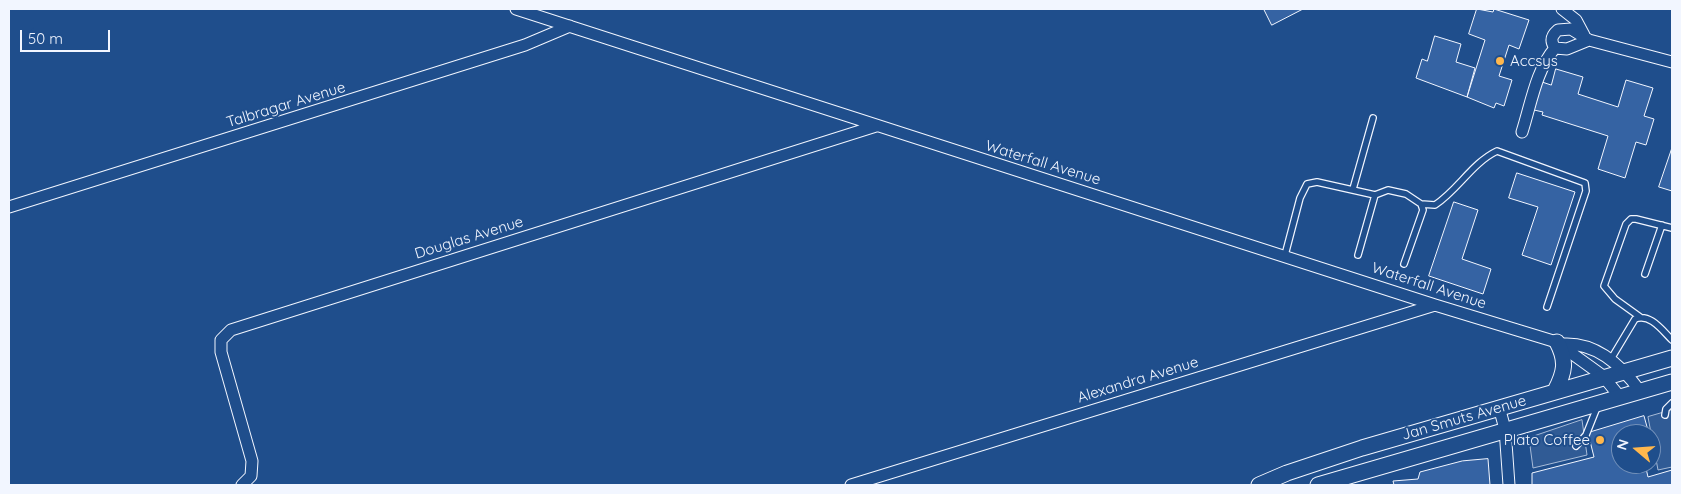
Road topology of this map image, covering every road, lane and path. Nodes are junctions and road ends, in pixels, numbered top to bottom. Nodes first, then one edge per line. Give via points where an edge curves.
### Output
1 (1562, 9) edge
2 (521, 10) edge
3 (570, 26) junction
4 (1587, 38) junction
5 (1555, 48) junction
6 (1672, 62) edge
7 (1373, 118) dead end
8 (876, 126) junction
9 (1522, 132) dead end
10 (1354, 189) junction
11 (1375, 195) junction
12 (1421, 204) junction
13 (9, 207) edge
14 (1662, 225) junction
15 (1672, 228) edge
16 (1284, 255) junction
17 (1358, 255) dead end
18 (1404, 264) dead end
19 (1645, 274) dead end
20 (1435, 305) junction
21 (1548, 307) dead end
22 (1640, 317) junction
23 (1672, 340) edge
24 (1560, 343) junction
25 (1672, 358) edge
26 (1611, 359) junction
27 (1626, 371) junction
28 (1603, 376) junction
29 (1672, 382) edge
30 (1555, 391) junction
31 (1640, 391) junction
32 (1620, 397) junction
33 (1598, 403) junction
34 (1672, 403) edge
35 (1498, 407) junction
36 (1665, 415) dead end
37 (1505, 429) junction
38 (1576, 446) dead end
39 (242, 485) edge
40 (851, 485) edge
41 (1259, 485) edge
42 (1318, 485) edge
43 (1509, 485) edge

1 - 4 street via 1576,20
2 - 3 street, Waterfall Avenue
3 - 8 street, Waterfall Avenue
3 - 13 street, Talbragar Avenue via 525,45
4 - 5 street via 1567,49
4 - 5 street via 1571,29 1558,30 1552,37
4 - 6 street
5 - 9 street via 1540,72
7 - 10 lane
8 - 16 street, Waterfall Avenue
8 - 39 street, Douglas Avenue via 228,332 221,340 221,352 252,461 251,476
10 - 11 lane
10 - 16 lane via 1318,182 1307,184
11 - 12 lane via 1388,190 1406,194
11 - 17 lane
12 - 18 lane via 1423,210
12 - 21 lane via 1435,205 1445,199 1497,151 1585,183 1586,191
14 - 15 lane
14 - 19 lane
14 - 22 lane via 1636,219 1626,224 1604,286 1615,300
16 - 20 street, Waterfall Avenue
20 - 24 street, Waterfall Avenue
20 - 40 street, Alexandra Avenue
22 - 23 lane via 1652,321
22 - 26 lane via 1635,319
24 - 26 street, Waterfall Avenue via 1586,347
24 - 28 street, Waterfall Avenue
24 - 30 main road via 1565,362
25 - 27 main road, Jan Smuts Avenue
26 - 27 street, Waterfall Avenue
27 - 28 main road, Jan Smuts Avenue
27 - 31 street, Waterfall Avenue
28 - 30 main road, Jan Smuts Avenue
28 - 32 street, Waterfall Avenue
29 - 31 main road, Jan Smuts Avenue
30 - 35 main road, Jan Smuts Avenue
31 - 32 main road, Jan Smuts Avenue
32 - 33 main road, Jan Smuts Avenue
33 - 37 main road, Jan Smuts Avenue
33 - 38 lane via 1590,428
34 - 36 lane
35 - 37 street
35 - 41 main road, Jan Smuts Avenue via 1321,461
37 - 42 main road, Jan Smuts Avenue
37 - 43 street

